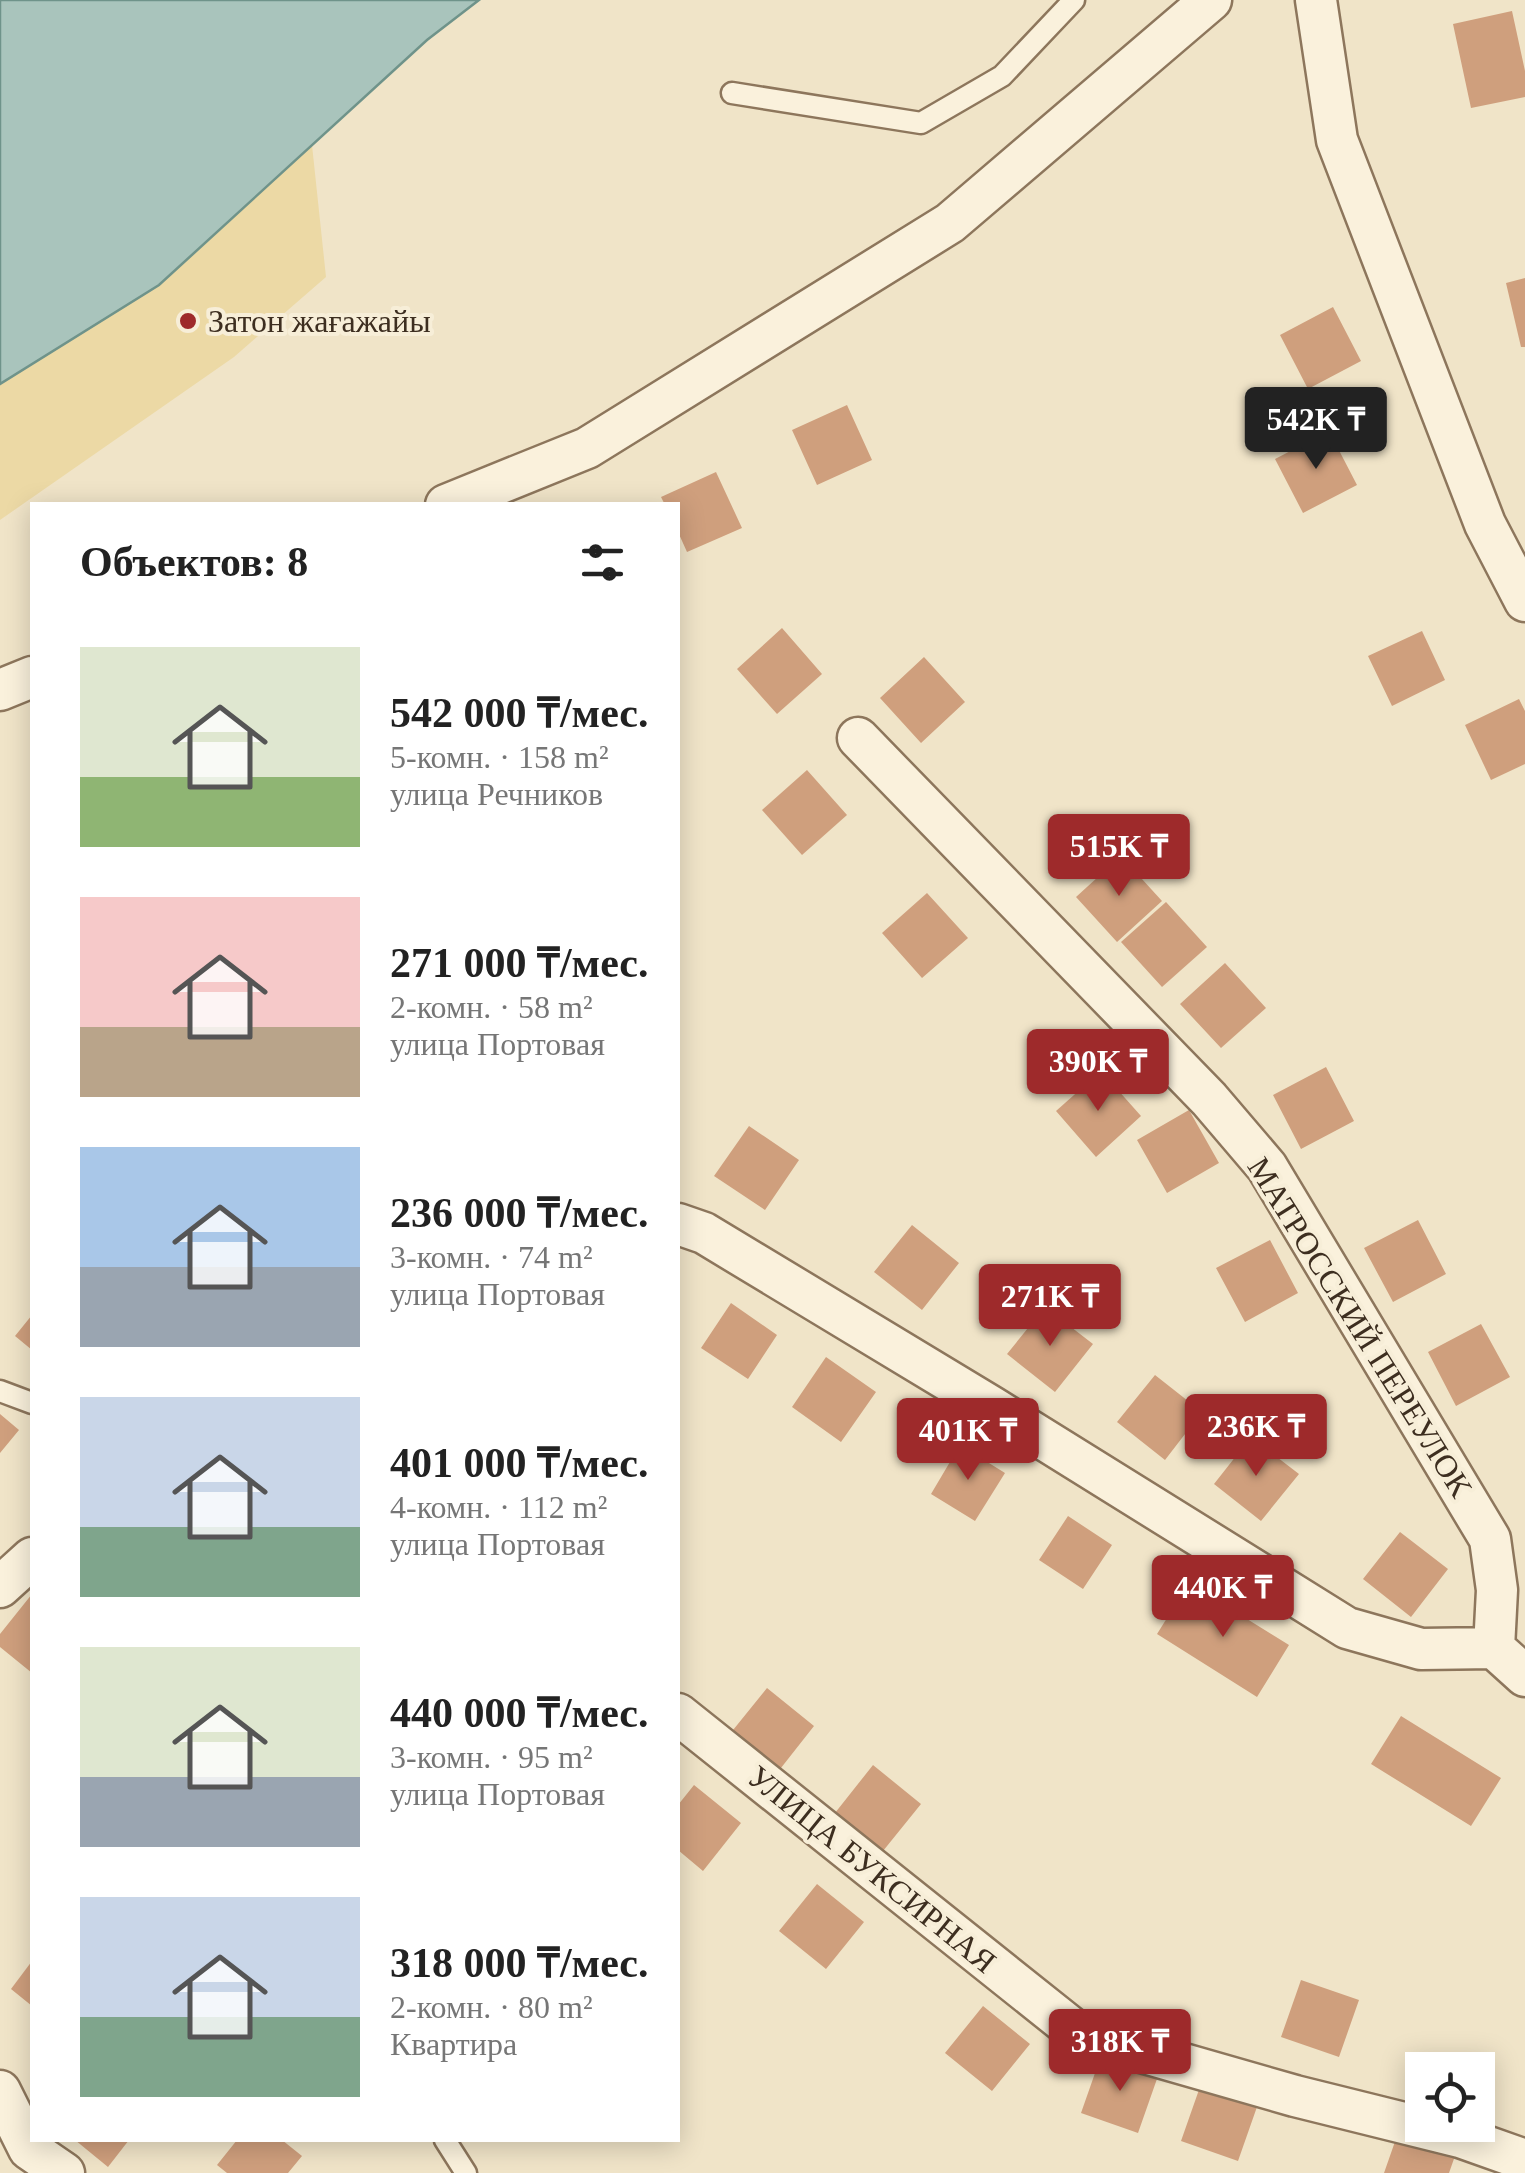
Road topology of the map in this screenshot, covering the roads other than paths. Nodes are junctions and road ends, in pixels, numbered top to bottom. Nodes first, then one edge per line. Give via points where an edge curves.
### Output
1 (1074, 0) edge
2 (1211, 0) edge
3 (1316, 0) edge
4 (732, 93) dead end
5 (483, 497) edge
6 (1525, 601) edge
7 (30, 678) edge
8 (0, 690) edge
9 (858, 738) dead end
10 (680, 1225) edge
11 (0, 1391) edge
12 (30, 1402) edge
13 (30, 1560) edge
14 (0, 1588) edge
15 (1494, 1648) junction
16 (1525, 1676) edge
17 (680, 1716) edge
18 (0, 2091) edge
19 (446, 2142) edge
20 (1525, 2160) edge
21 (64, 2173) edge
22 (466, 2173) edge

1 - 4 lane via 1002,76 921,123
2 - 5 street via 950,223 587,448
3 - 6 street via 1337,140 1485,524
7 - 8 street
9 - 15 street, МАТРОССКИЙ ПЕРЕУЛОК via 1267,1167 1490,1539 1497,1590
10 - 15 street via 823,1304 1347,1628 1420,1648
11 - 12 lane
13 - 14 street
15 - 16 street
17 - 20 street, УЛИЦА БУКСИРНАЯ via 1079,2034
18 - 21 street via 30,2149
19 - 22 lane

